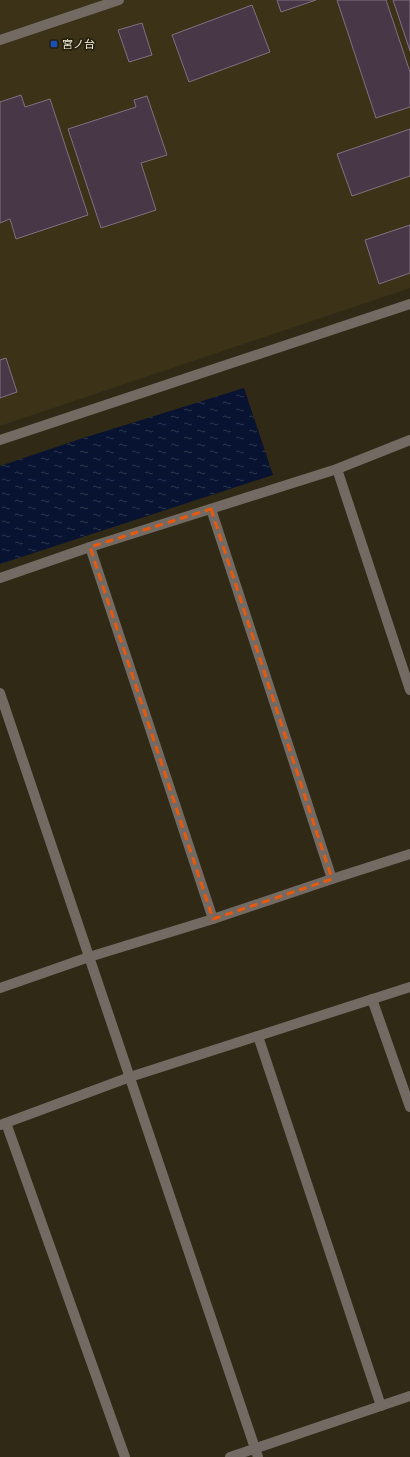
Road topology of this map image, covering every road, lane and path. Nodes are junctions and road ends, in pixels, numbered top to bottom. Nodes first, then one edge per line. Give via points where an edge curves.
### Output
1 (119, 0) edge
2 (0, 40) edge
3 (409, 306) edge
4 (0, 440) edge
5 (410, 440) edge
6 (337, 468) junction
7 (211, 509) junction
8 (90, 547) junction
9 (0, 578) edge
10 (410, 690) edge
11 (0, 693) edge
12 (410, 854) edge
13 (332, 879) junction
14 (213, 919) junction
15 (89, 957) junction
16 (410, 987) edge
17 (0, 988) edge
18 (372, 999) junction
19 (258, 1036) junction
20 (130, 1077) junction
21 (410, 1107) edge
22 (3, 1124) edge
23 (410, 1396) edge
24 (381, 1406) junction
25 (257, 1453) edge
26 (125, 1457) edge
27 (230, 1457) edge

1 - 2 street
3 - 4 street
5 - 6 street
6 - 7 street
6 - 10 street
7 - 8 street
7 - 13 street
8 - 9 street
8 - 14 street
11 - 15 street
12 - 13 street
13 - 14 street
14 - 15 street
15 - 17 street
15 - 20 street
16 - 18 street
18 - 19 street
18 - 21 street
19 - 20 street
19 - 24 street
20 - 22 street
20 - 25 street
22 - 26 street
23 - 24 street
24 - 25 street
25 - 27 street

